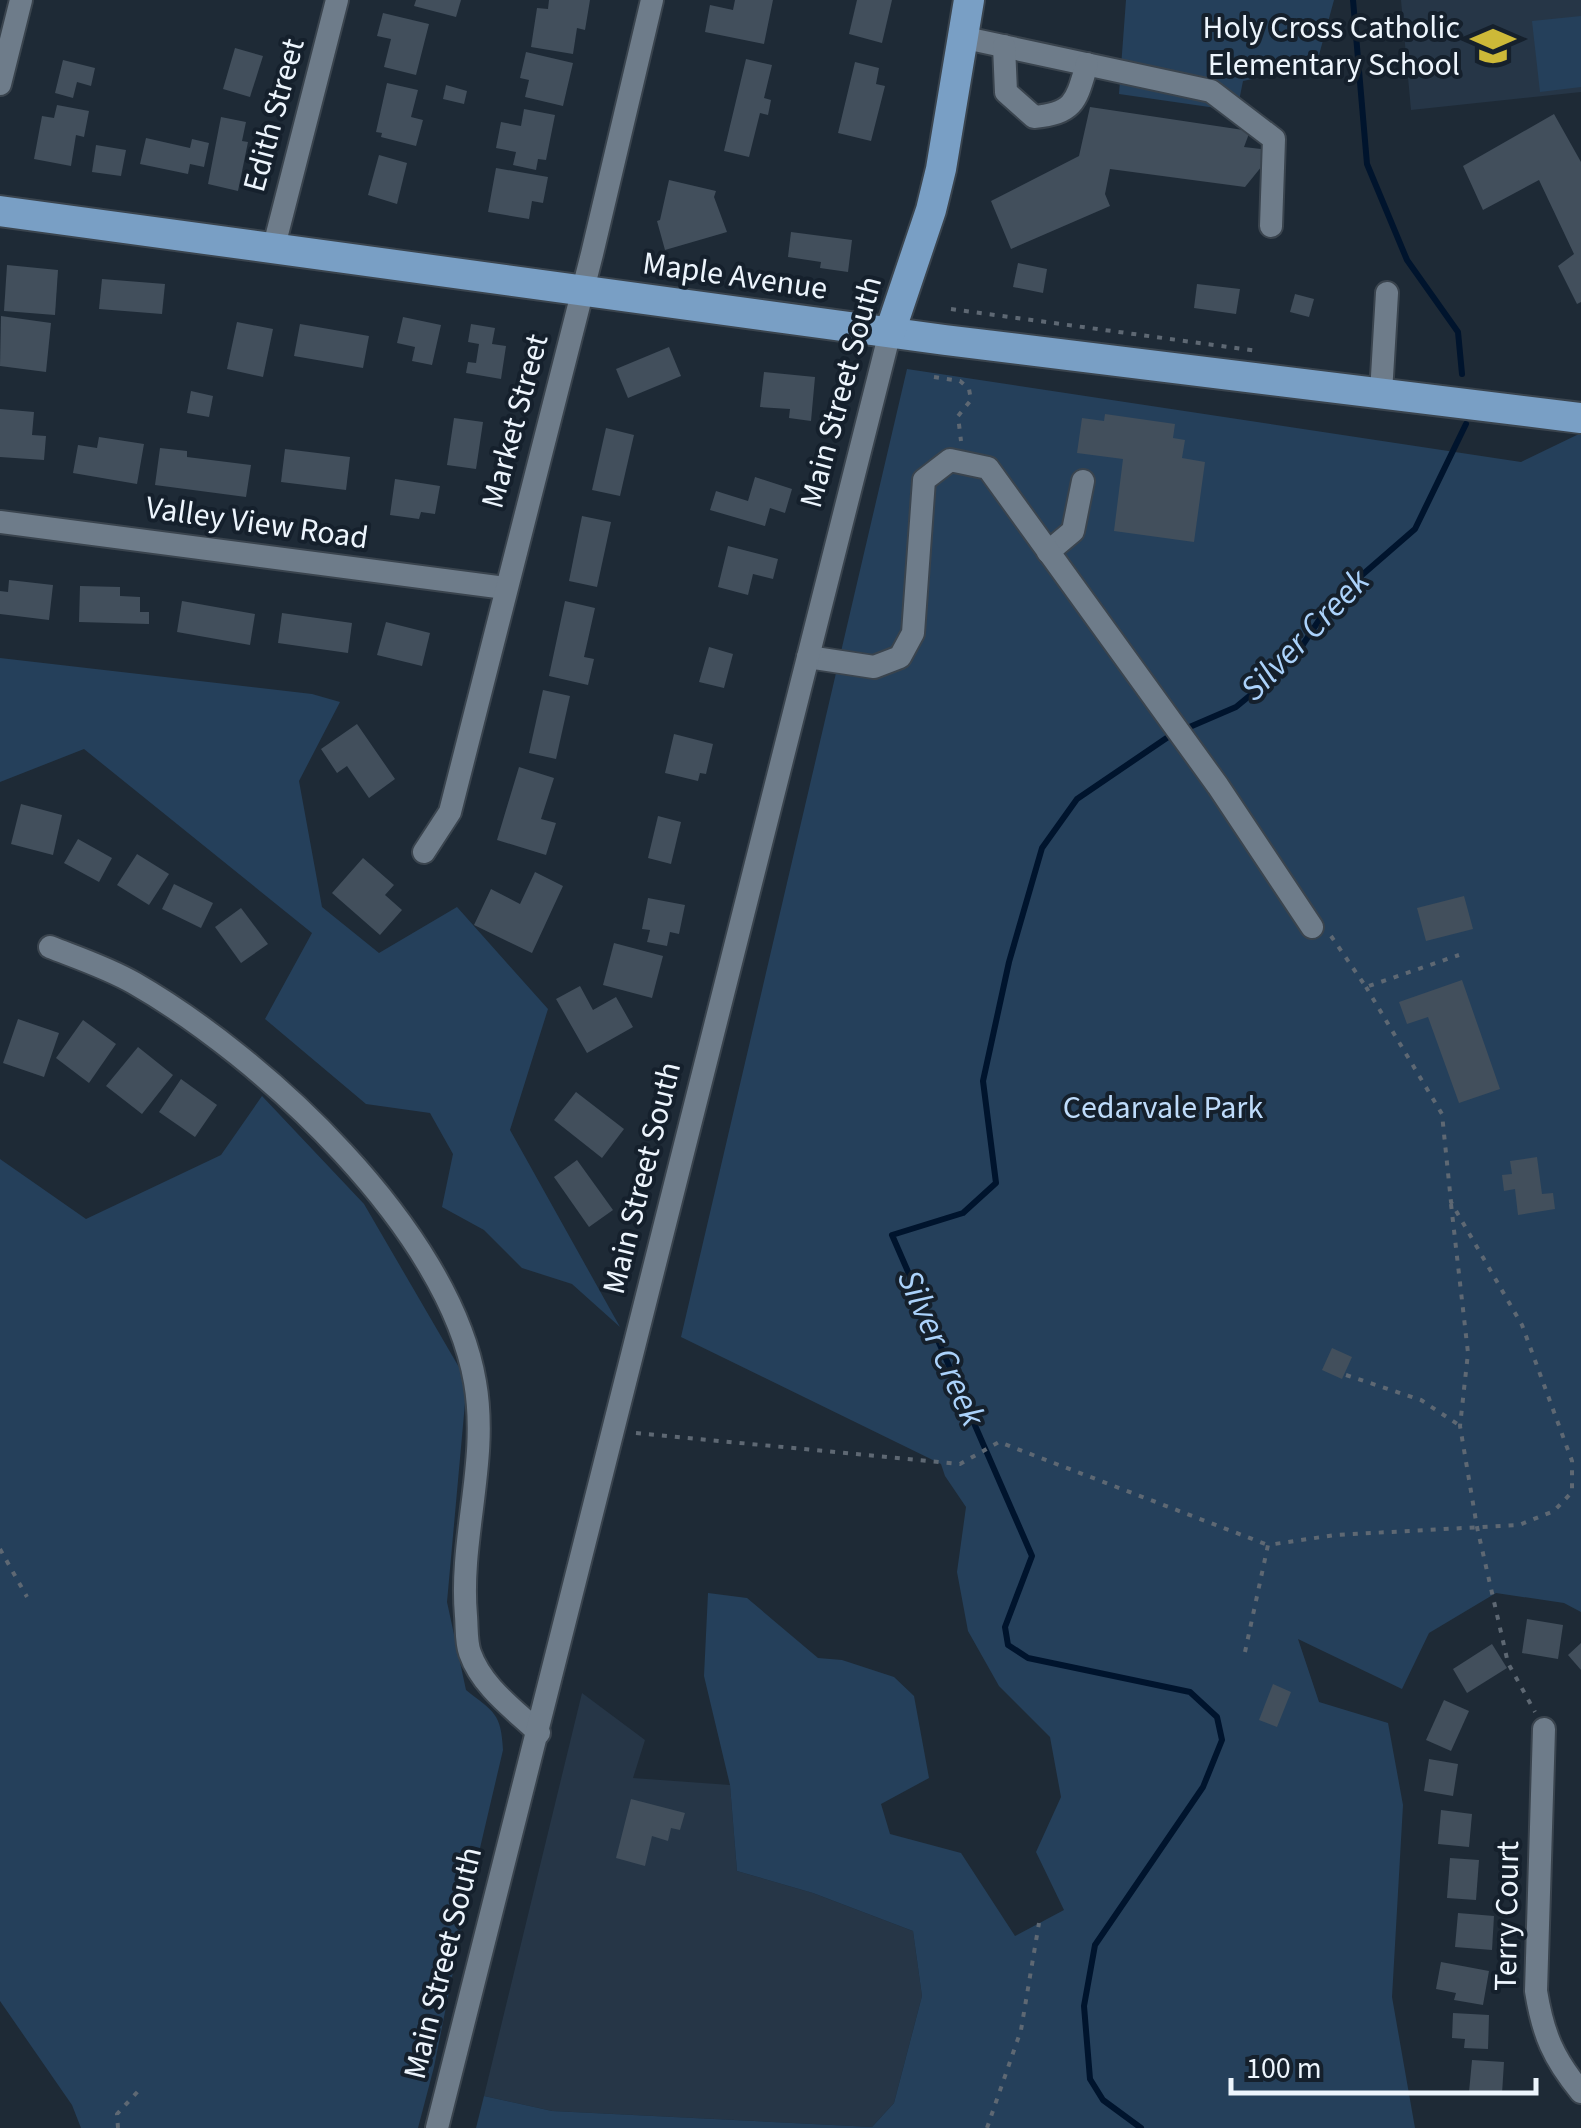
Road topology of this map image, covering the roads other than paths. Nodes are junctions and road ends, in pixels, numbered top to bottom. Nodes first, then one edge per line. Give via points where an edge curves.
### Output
1 (21, 0) edge
2 (337, 0) edge
3 (652, 0) edge
4 (969, 0) edge
5 (961, 36) junction
6 (1004, 46) junction
7 (1086, 64) junction
8 (0, 84) edge
9 (0, 211) edge
10 (1271, 226) dead end
11 (274, 246) junction
12 (583, 291) junction
13 (1387, 293) dead end
14 (890, 332) junction
15 (1381, 393) junction
16 (1581, 418) edge
17 (1083, 481) dead end
18 (0, 522) edge
19 (1048, 552) junction
20 (505, 588) junction
21 (808, 658) junction
22 (424, 852) dead end
23 (1317, 924) road end
24 (50, 946) dead end
25 (1544, 1729) road end
26 (539, 1733) junction
27 (1581, 2092) edge
28 (437, 2128) edge

1 - 8 street
2 - 11 street, Edith Street
3 - 12 street, Market Street
4 - 5 main road, Main Street South
5 - 6 street
5 - 14 main road, Main Street South via 958,71 928,132 918,246
6 - 7 street
6 - 7 street via 1006,92 1034,118 1058,114 1077,97
7 - 10 street via 1211,91 1274,139
9 - 11 main road, Maple Avenue
11 - 12 main road, Maple Avenue
12 - 14 main road, Maple Avenue
12 - 20 street, Market Street
13 - 15 street
14 - 15 main road, Maple Avenue
14 - 21 street, Main Street South
15 - 16 main road, Maple Avenue
17 - 19 street via 1073,531
18 - 20 street, Valley View Road
19 - 21 street via 988,468 950,460 924,480 914,633 900,657 874,668
19 - 23 street
20 - 22 street, Market Street via 450,812
21 - 26 street, Main Street South
24 - 26 street via 132,982 230,1046 382,1198 424,1262 456,1317 475,1380 481,1437 464,1593 469,1652 486,1683
25 - 27 street, Terry Court via 1536,1991 1543,2033
26 - 28 street, Main Street South

